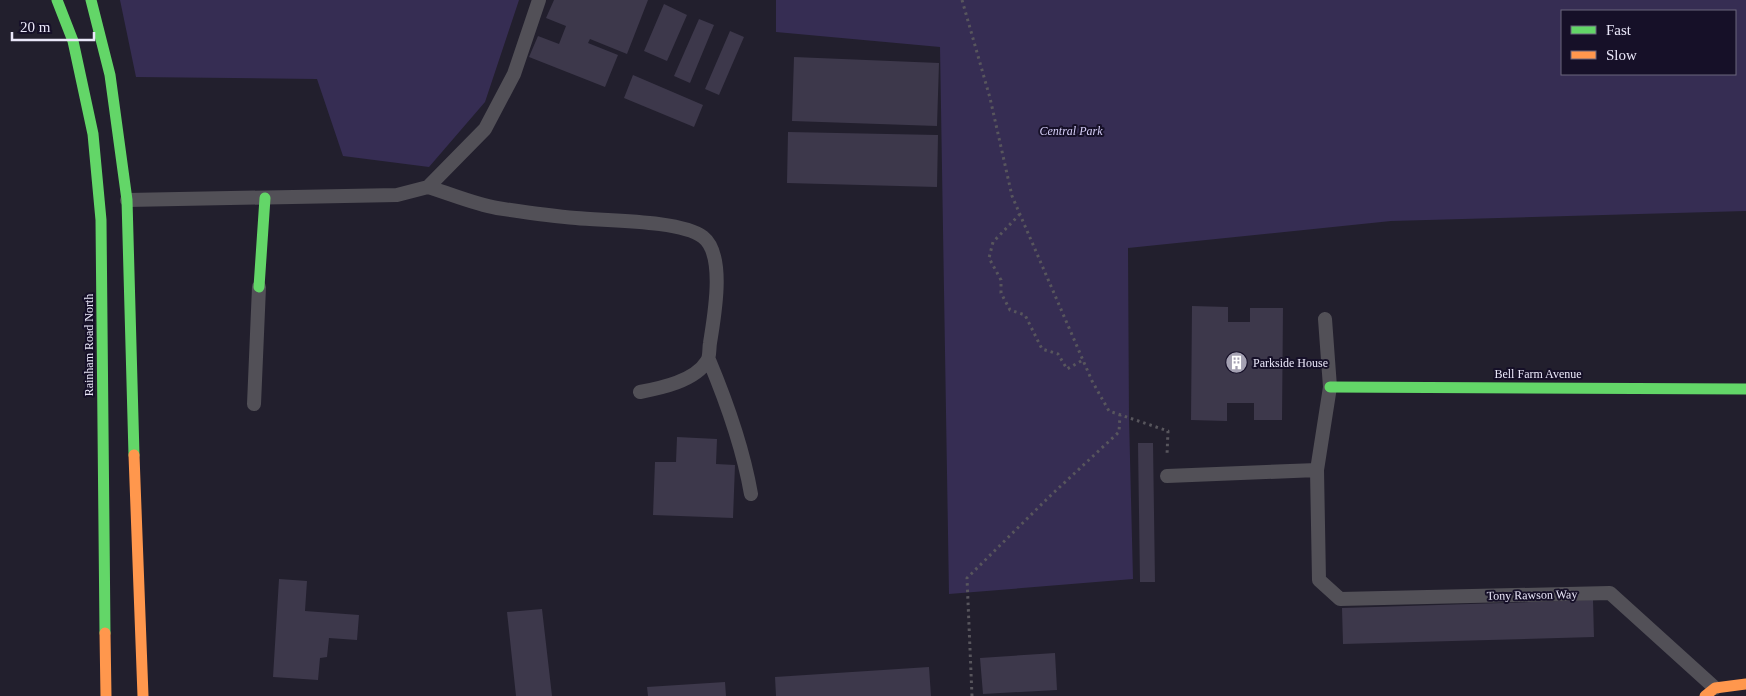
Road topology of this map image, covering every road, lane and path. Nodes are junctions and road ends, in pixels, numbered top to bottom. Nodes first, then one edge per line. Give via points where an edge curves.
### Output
1 (74, 0) edge
2 (91, 0) edge
3 (538, 0) edge
4 (962, 0) edge
5 (58, 3) edge
6 (428, 187) junction
7 (265, 198) junction
8 (128, 200) junction
9 (1020, 214) junction
10 (259, 286) joint
11 (1324, 319) dead end
12 (709, 360) junction
13 (1083, 360) junction
14 (1330, 387) junction
15 (1746, 389) edge
16 (640, 392) dead end
17 (254, 404) dead end
18 (1120, 415) junction
19 (1316, 470) junction
20 (1167, 476) joint
21 (751, 494) dead end
22 (1746, 684) edge
23 (1710, 692) edge
24 (106, 696) edge
25 (143, 696) edge
26 (972, 696) edge

1 - 5 lane
2 - 8 main road via 110,75
3 - 6 lane via 514,74 485,129
4 - 9 path via 990,98 1012,196
5 - 24 main road, Rainham Road North via 73,41 93,134 102,220
6 - 7 lane via 398,195
6 - 12 lane via 495,207 685,228 704,238 714,253 716,275 717,300
7 - 8 lane
7 - 10 main road
8 - 25 main road
9 - 13 path
9 - 13 path via 993,242 989,258 1001,280 1001,293 1010,310 1025,315 1042,349 1058,354 1067,370
10 - 17 lane
11 - 14 lane
12 - 16 lane via 695,374 664,388
12 - 21 lane via 746,462
13 - 18 path via 1109,411
14 - 15 main road, Bell Farm Avenue
14 - 19 lane
18 - 20 path via 1168,431
18 - 26 path via 1119,432 967,578
19 - 20 lane
19 - 23 lane, Tony Rawson Way via 1319,580 1340,599 1610,593
22 - 23 main road

